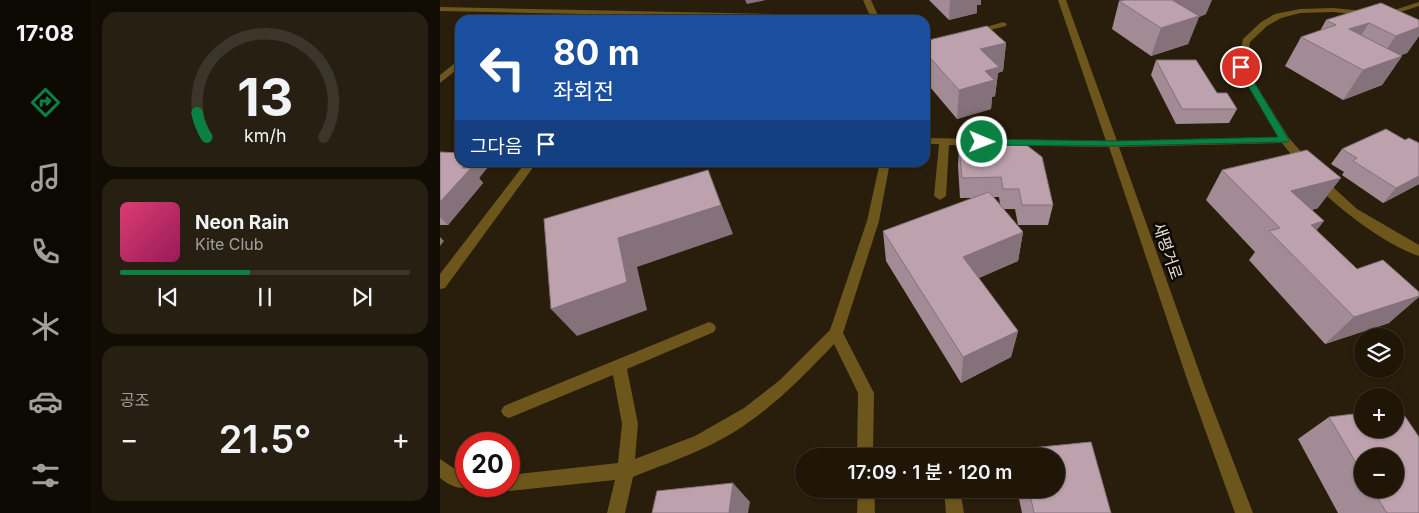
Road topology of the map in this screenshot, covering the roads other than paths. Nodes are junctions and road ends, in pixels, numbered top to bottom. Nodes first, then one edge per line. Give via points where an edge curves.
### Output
1 (867, 0) edge
2 (1062, 0) edge
3 (1419, 4) edge
4 (440, 9) edge
5 (656, 9) junction
6 (516, 10) junction
7 (511, 15) edge
8 (651, 15) edge
9 (711, 15) edge
10 (874, 15) edge
11 (1003, 24) dead end
12 (968, 33) edge
13 (455, 66) edge
14 (440, 80) edge
15 (1285, 140) junction
16 (930, 141) edge
17 (944, 141) junction
18 (1114, 144) junction
19 (528, 167) edge
20 (884, 167) edge
21 (940, 196) dead end
22 (1419, 251) edge
23 (440, 284) edge
24 (709, 328) dead end
25 (836, 333) junction
26 (619, 365) junction
27 (509, 411) dead end
28 (865, 448) edge
29 (440, 467) edge
30 (626, 471) junction
31 (455, 479) edge
32 (520, 482) edge
33 (866, 498) edge
34 (954, 498) edge
35 (616, 513) edge
36 (866, 513) edge
37 (956, 513) edge
38 (1244, 513) edge

1 - 10 street
2 - 18 street, 새평거로
3 - 15 street via 1385,15 1332,10 1300,11 1278,16 1246,41 1241,67
4 - 6 street
5 - 6 street
5 - 8 street
5 - 9 street
6 - 7 street
11 - 12 street
13 - 14 street
15 - 18 street
15 - 22 street via 1330,194 1386,234
16 - 17 street
17 - 18 street
17 - 21 street
18 - 38 street, 새평거로 via 1214,436
19 - 23 street
20 - 25 street via 873,221
24 - 26 street
25 - 28 street via 866,393
25 - 30 street via 785,385 749,413 700,442
26 - 27 street
26 - 30 street via 630,424
29 - 31 street
30 - 32 street
30 - 35 street
33 - 36 street
34 - 37 street

